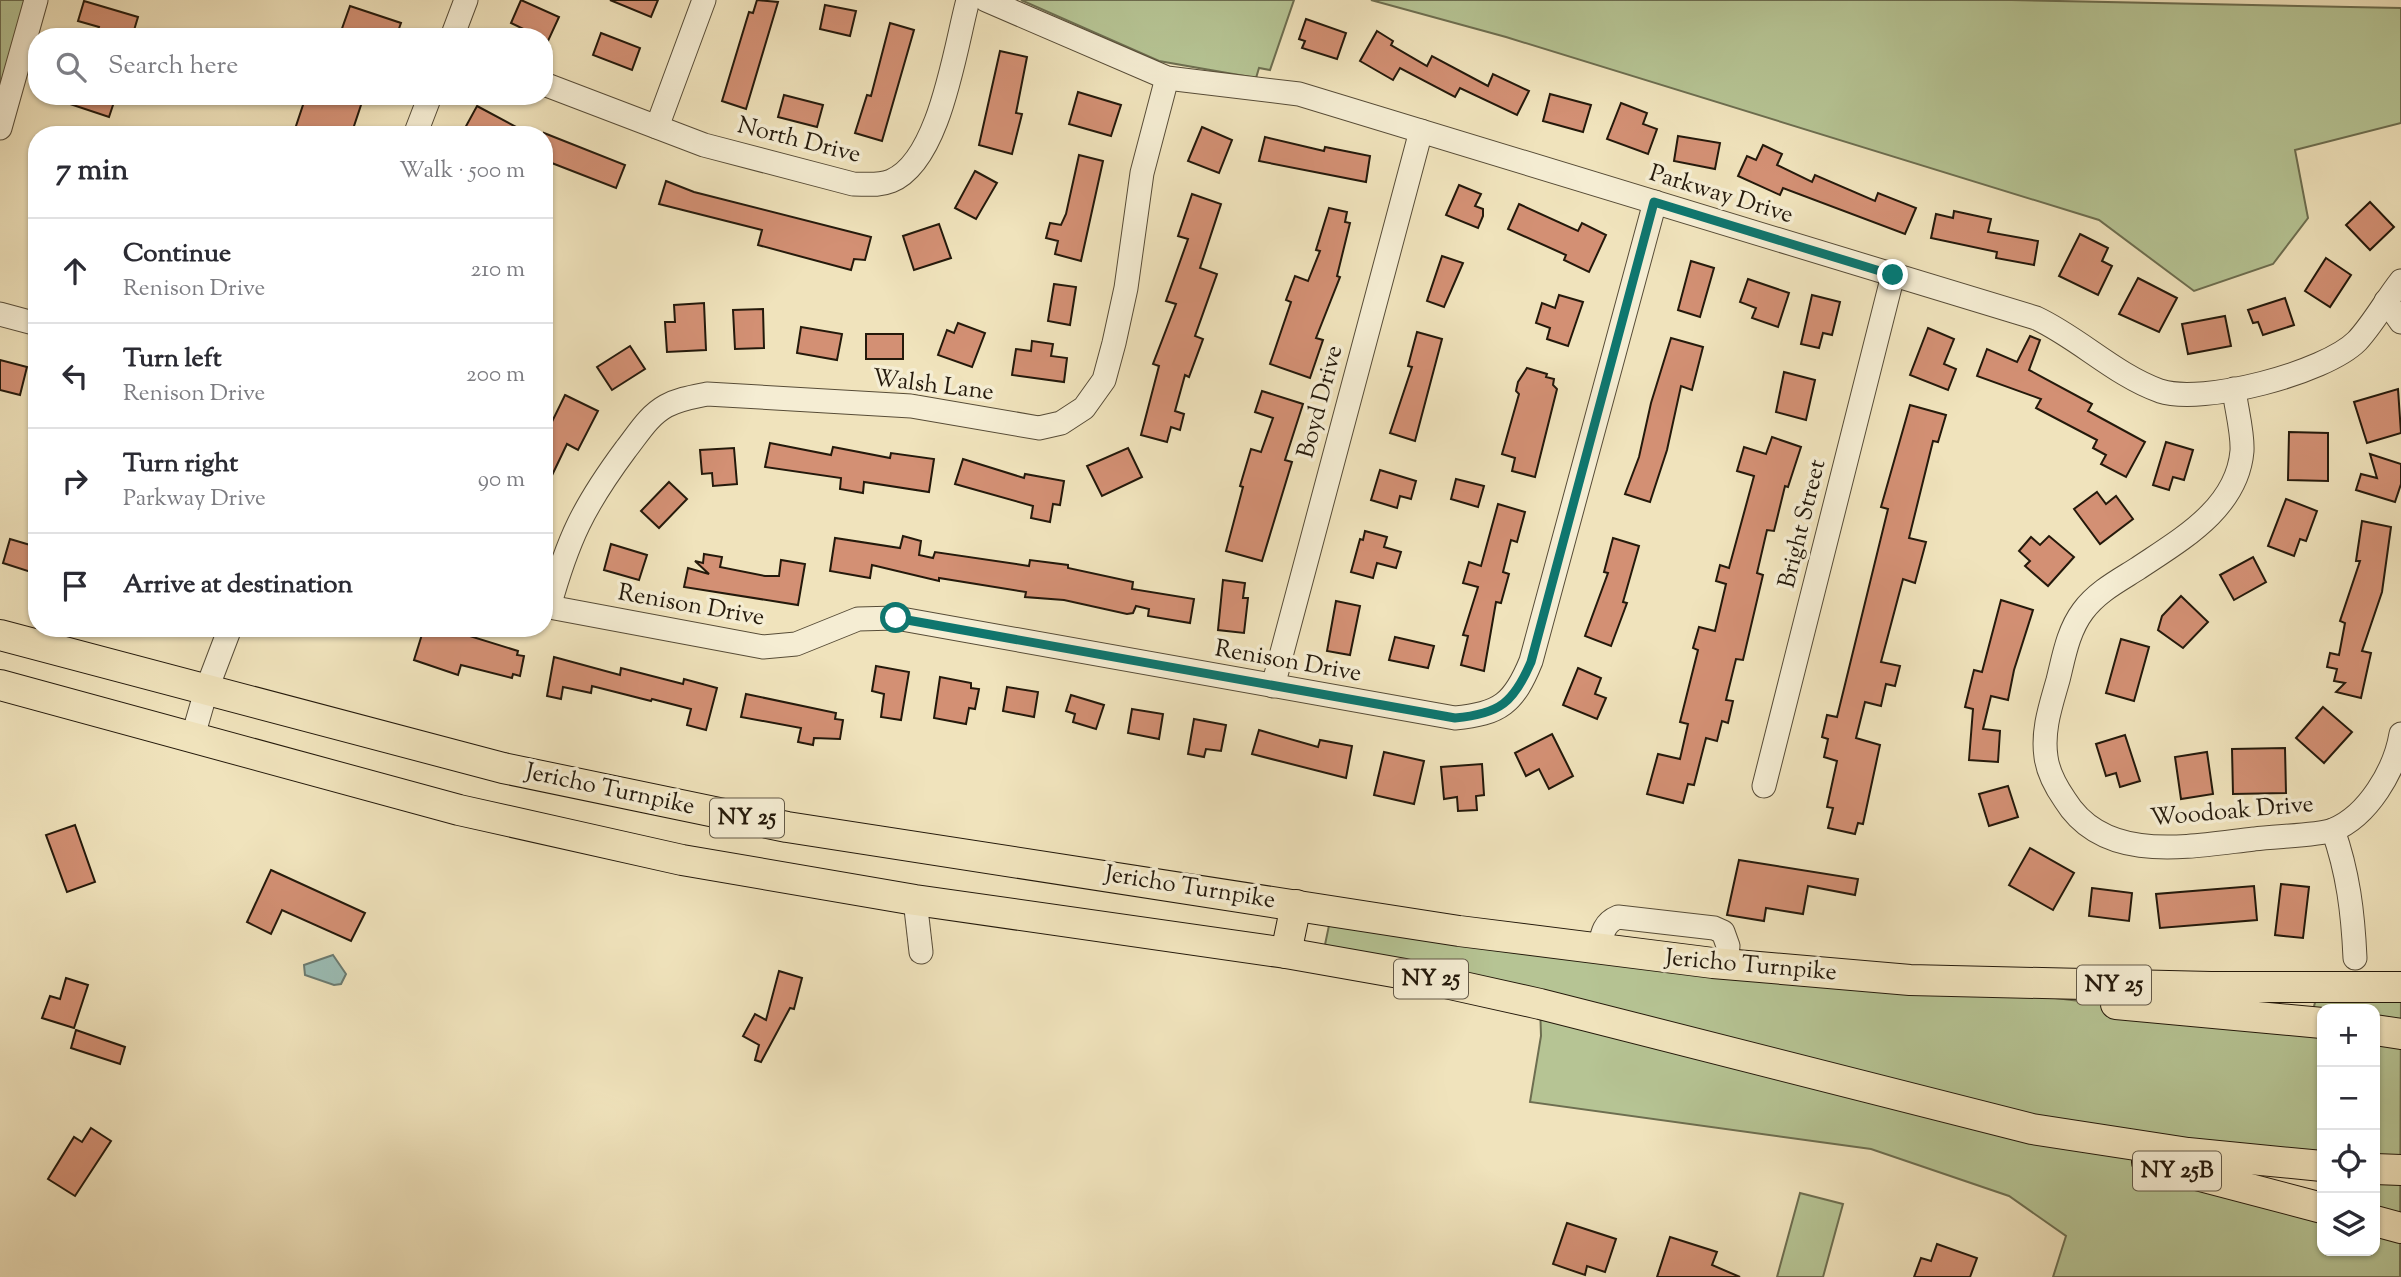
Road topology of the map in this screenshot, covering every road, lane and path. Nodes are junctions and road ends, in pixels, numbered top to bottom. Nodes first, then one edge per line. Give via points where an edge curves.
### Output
1 (36, 0) edge
2 (466, 0) edge
3 (704, 0) edge
4 (968, 0) edge
5 (986, 0) edge
6 (28, 28) edge
7 (28, 28) edge
8 (455, 28) edge
9 (1167, 78) junction
10 (553, 87) edge
11 (427, 105) edge
12 (418, 126) edge
13 (657, 127) junction
14 (0, 128) edge
15 (1421, 131) junction
16 (1654, 202) junction
17 (1893, 275) junction
18 (2401, 281) edge
19 (2386, 301) junction
20 (0, 314) edge
21 (28, 322) edge
22 (2401, 322) edge
23 (2234, 388) junction
24 (553, 589) edge
25 (553, 608) edge
26 (0, 635) edge
27 (227, 637) edge
28 (0, 685) edge
29 (1273, 686) junction
30 (206, 691) junction
31 (2401, 734) edge
32 (193, 736) junction
33 (1764, 786) dead end
34 (2333, 830) junction
35 (915, 900) junction
36 (1296, 905) junction
37 (920, 952) dead end
38 (1286, 953) junction
39 (2355, 958) dead end
40 (1910, 980) junction
41 (2401, 988) edge
42 (2317, 1023) edge
43 (2380, 1031) edge
44 (2401, 1034) edge
45 (2032, 1129) junction
46 (2317, 1166) edge
47 (2380, 1169) edge
48 (2401, 1170) edge
49 (2317, 1207) edge
50 (2380, 1222) edge
51 (2401, 1228) edge

1 - 7 street
2 - 8 street
3 - 13 street
4 - 13 street, North Drive via 932,136 918,160 890,181 853,184 705,145
5 - 9 street, Parkway Drive
6 - 14 street
9 - 15 street, Parkway Drive via 1299,94
9 - 24 street, Walsh Lane via 1142,173 1114,343 1104,380 1084,408 1061,424 1039,428 911,406 707,394 685,398 648,420 592,494 573,530
10 - 13 street, North Drive
11 - 12 street
15 - 16 street, Parkway Drive
15 - 29 street, Boyd Drive
16 - 17 street, Parkway Drive
16 - 29 street, Renison Drive via 1531,662 1514,696 1483,716 1455,718
17 - 23 street, Parkway Drive via 2036,318 2160,391 2200,395
17 - 33 street, Bright Street
18 - 19 street, Parkway Drive
19 - 22 street
19 - 23 street, Parkway Drive via 2357,341 2335,358
20 - 21 street
23 - 34 street, Woodoak Drive via 2242,449 2231,488 2189,535 2102,591 2083,610 2070,633 2045,732 2046,759 2070,809 2089,827 2139,846 2190,846
25 - 29 street, Renison Drive via 763,647 796,645 858,619 896,618
26 - 30 main road, Jericho Turnpike / NY 25
27 - 30 street
28 - 32 main road, Jericho Turnpike / NY 25
30 - 32 street
30 - 36 main road, Jericho Turnpike / NY 25 via 503,768 787,827
31 - 34 street, Woodoak Drive via 2390,771 2379,789 2363,808
32 - 35 main road, Jericho Turnpike / NY 25 via 535,828 682,860
34 - 39 street via 2345,864
35 - 37 street
35 - 38 main road, Jericho Turnpike / NY 25
36 - 38 main road
36 - 40 main road, Jericho Turnpike / NY 25 via 1599,950
38 - 45 main road, Jericho Turnpike / NY 25 via 1527,1001
40 - 41 main road, Jericho Turnpike / NY 25
40 - 42 main road
43 - 44 main road
45 - 46 main road, Jericho Turnpike / NY 25 via 2188,1153
45 - 49 main road, NY 25B
47 - 48 main road
50 - 51 main road

